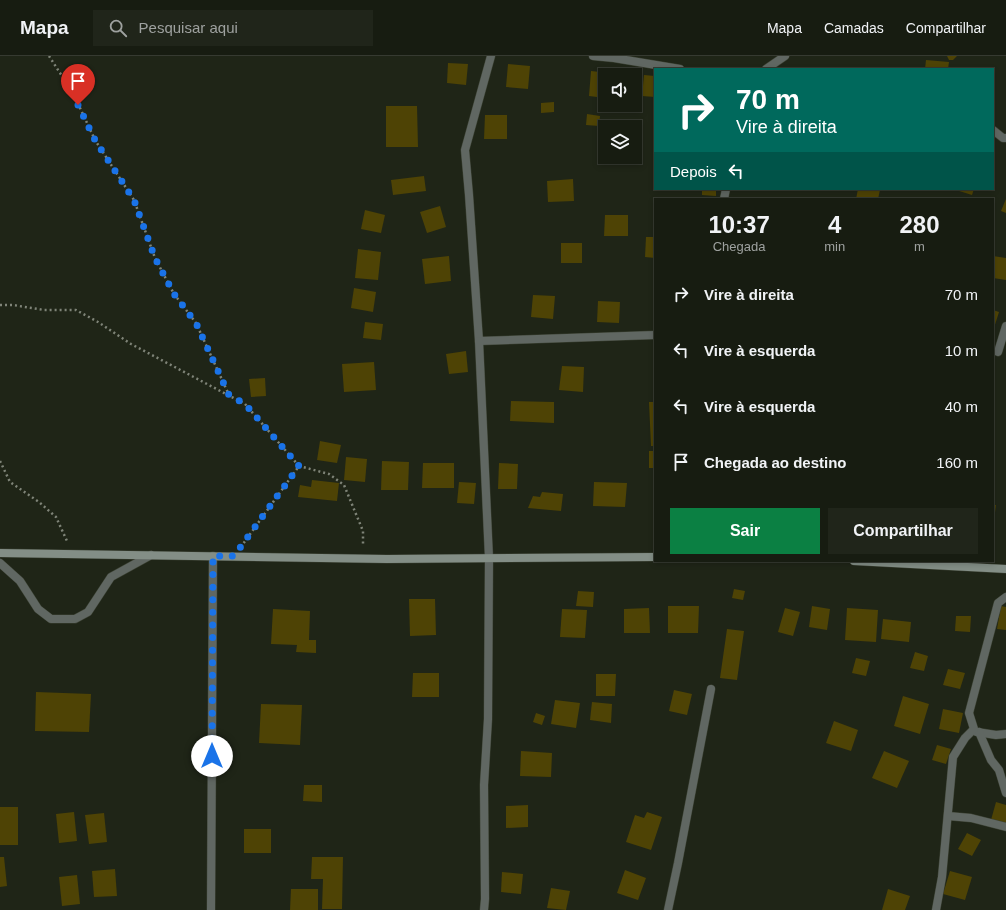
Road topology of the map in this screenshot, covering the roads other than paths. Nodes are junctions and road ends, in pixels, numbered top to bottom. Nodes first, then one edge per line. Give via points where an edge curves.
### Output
1 (491, 56) edge
2 (593, 56) edge
3 (785, 56) edge
4 (674, 68) edge
5 (767, 68) edge
6 (994, 131) edge
7 (1006, 138) edge
8 (1006, 326) edge
9 (654, 335) edge
10 (479, 341) junction
11 (999, 352) edge
12 (0, 553) edge
13 (151, 555) junction
14 (213, 556) junction
15 (654, 557) edge
16 (489, 558) junction
17 (876, 562) edge
18 (0, 563) edge
19 (1006, 568) edge
20 (1006, 597) edge
21 (711, 689) dead end
22 (976, 732) junction
23 (1006, 734) edge
24 (1006, 792) edge
25 (948, 816) junction
26 (1006, 827) edge
27 (211, 910) edge
28 (484, 910) edge
29 (668, 910) edge
30 (936, 910) edge

1 - 10 street via 464,150 470,195
2 - 4 street
3 - 5 street
6 - 7 street via 1002,138
8 - 11 street
9 - 10 street
10 - 16 street
12 - 13 main road
13 - 14 main road
13 - 18 street via 111,577 88,612 75,619 51,619 38,609 20,581
14 - 16 main road
14 - 27 street
15 - 16 main road
16 - 28 street
17 - 19 main road
20 - 22 street via 998,603 969,713
21 - 29 street
22 - 23 street
22 - 24 street via 999,770
22 - 25 street via 964,738 953,757
25 - 26 street via 971,818
25 - 30 street

